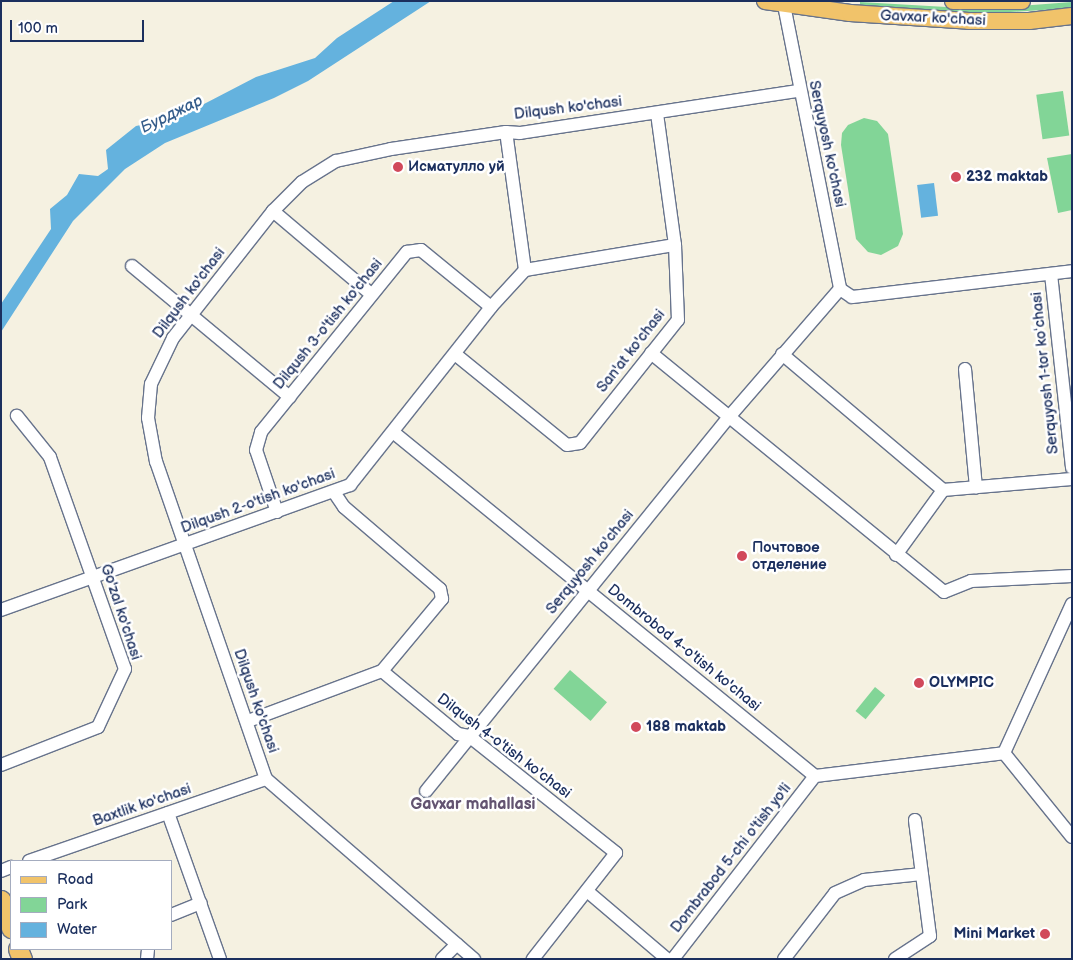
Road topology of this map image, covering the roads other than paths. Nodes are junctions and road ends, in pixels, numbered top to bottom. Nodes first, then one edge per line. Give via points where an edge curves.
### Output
1 (765, 1) edge
2 (953, 1) edge
3 (1022, 1) edge
4 (784, 5) junction
5 (850, 7) edge
6 (1072, 16) edge
7 (799, 91) junction
8 (657, 113) junction
9 (506, 132) junction
10 (274, 211) junction
11 (675, 245) junction
12 (132, 266) dead end
13 (525, 270) junction
14 (1072, 271) edge
15 (1051, 274) junction
16 (840, 289) junction
17 (372, 294) junction
18 (492, 307) junction
19 (191, 313) junction
20 (651, 353) junction
21 (455, 354) junction
22 (782, 354) junction
23 (965, 369) dead end
24 (290, 396) junction
25 (18, 416) dead end
26 (729, 417) junction
27 (393, 432) junction
28 (1070, 433) edge
29 (1072, 468) edge
30 (1072, 479) edge
31 (976, 487) junction
32 (944, 490) junction
33 (334, 492) junction
34 (277, 512) junction
35 (183, 546) junction
36 (896, 555) junction
37 (1072, 576) edge
38 (94, 579) junction
39 (588, 590) junction
40 (1072, 604) edge
41 (1, 610) edge
42 (382, 671) junction
43 (248, 721) junction
44 (469, 736) junction
45 (1004, 753) junction
46 (1, 765) edge
47 (815, 776) junction
48 (266, 779) junction
49 (426, 792) dead end
50 (168, 813) junction
51 (915, 820) dead end
52 (1072, 837) edge
53 (32, 860) edge
54 (922, 874) junction
55 (587, 891) junction
56 (1, 900) edge
57 (201, 903) junction
58 (172, 915) edge
59 (10, 925) edge
60 (457, 944) junction
61 (220, 959) edge
62 (442, 959) edge
63 (474, 959) edge
64 (533, 959) edge
65 (667, 959) edge
66 (673, 959) edge
67 (784, 959) edge
68 (895, 959) edge

1 - 4 main road, Gavxar ko'chasi
2 - 3 main road, Gavxar ko'chasi
4 - 5 main road, Gavxar ko'chasi
4 - 7 street, Serquyosh ko'chasi
5 - 6 main road, Gavxar ko'chasi via 999,22
7 - 8 street, Dilqush ko'chasi
7 - 16 street, Serquyosh ko'chasi
8 - 9 street, Dilqush ko'chasi via 520,133
8 - 11 street, San'at ko'chasi
9 - 10 street, Dilqush ko'chasi via 346,157 302,182
9 - 13 street
10 - 17 street
10 - 19 street, Dilqush ko'chasi
11 - 13 street
11 - 20 street, San'at ko'chasi via 678,320
12 - 19 street
13 - 18 street, Dilqush 2-o'tish ko'chasi
14 - 15 street
15 - 16 street via 852,297
15 - 28 street, Serquyosh 1-tor koʻchasi
16 - 22 street, Serquyosh ko'chasi
17 - 18 street, Dilqush 3-o'tish ko'chasi via 412,249 421,250
17 - 24 street, Dilqush 3-o'tish ko'chasi
18 - 21 street, Dilqush 2-o'tish ko'chasi
19 - 24 street
19 - 35 street, Dilqush ko'chasi via 165,350 151,384 148,403 152,447
20 - 21 street, San'at ko'chasi via 580,443 573,446
20 - 26 street
21 - 27 street, Dilqush 2-o'tish ko'chasi
22 - 26 street, Serquyosh ko'chasi
22 - 32 street
23 - 31 street
24 - 34 street, Dilqush 3-o'tish ko'chasi via 261,432 256,450
25 - 38 street, Go'zal ko'chasi via 50,457
26 - 36 street
26 - 39 street, Serquyosh ko'chasi
27 - 33 street, Dilqush 2-o'tish ko'chasi via 350,484
27 - 39 street, Dombrobod 4-o'tish ko'chasi
28 - 29 street, Serquyosh 1-tor koʻchasi
30 - 31 street
31 - 32 street
32 - 36 street
33 - 34 street, Dilqush 2-o'tish ko'chasi
33 - 42 street via 344,507 443,594
34 - 35 street, Dilqush 2-o'tish ko'chasi
35 - 38 street, Dilqush 2-o'tish ko'chasi
35 - 43 street, Dilqush ko'chasi
36 - 37 street via 944,592 971,581
38 - 41 street, Dilqush 2-o'tish ko'chasi
38 - 46 street, Go'zal ko'chasi via 124,669 113,699 98,727
39 - 44 street, Serquyosh ko'chasi
39 - 47 street, Dombrobod 4-o'tish ko'chasi
40 - 45 street
42 - 43 street
42 - 44 street, Dilqush 4-o'tish ko'chasi via 458,734
43 - 48 street, Dilqush ko'chasi
44 - 49 street, Serquyosh ko'chasi
44 - 55 street, Dilqush 4-o'tish ko'chasi via 616,853
45 - 47 street
45 - 52 street
47 - 66 street, Dombrabod 5-chi o'tish yo'li
48 - 50 street, Baxtlik ko'chasi
48 - 60 street
50 - 53 street, Baxtlik ko'chasi
50 - 57 street
51 - 54 street
54 - 67 street via 864,880 834,893
54 - 68 street via 930,936
55 - 64 street, Dilqush 4-o'tish ko'chasi
55 - 65 street
56 - 59 highway
57 - 58 street
57 - 61 street
60 - 62 street
60 - 63 street

